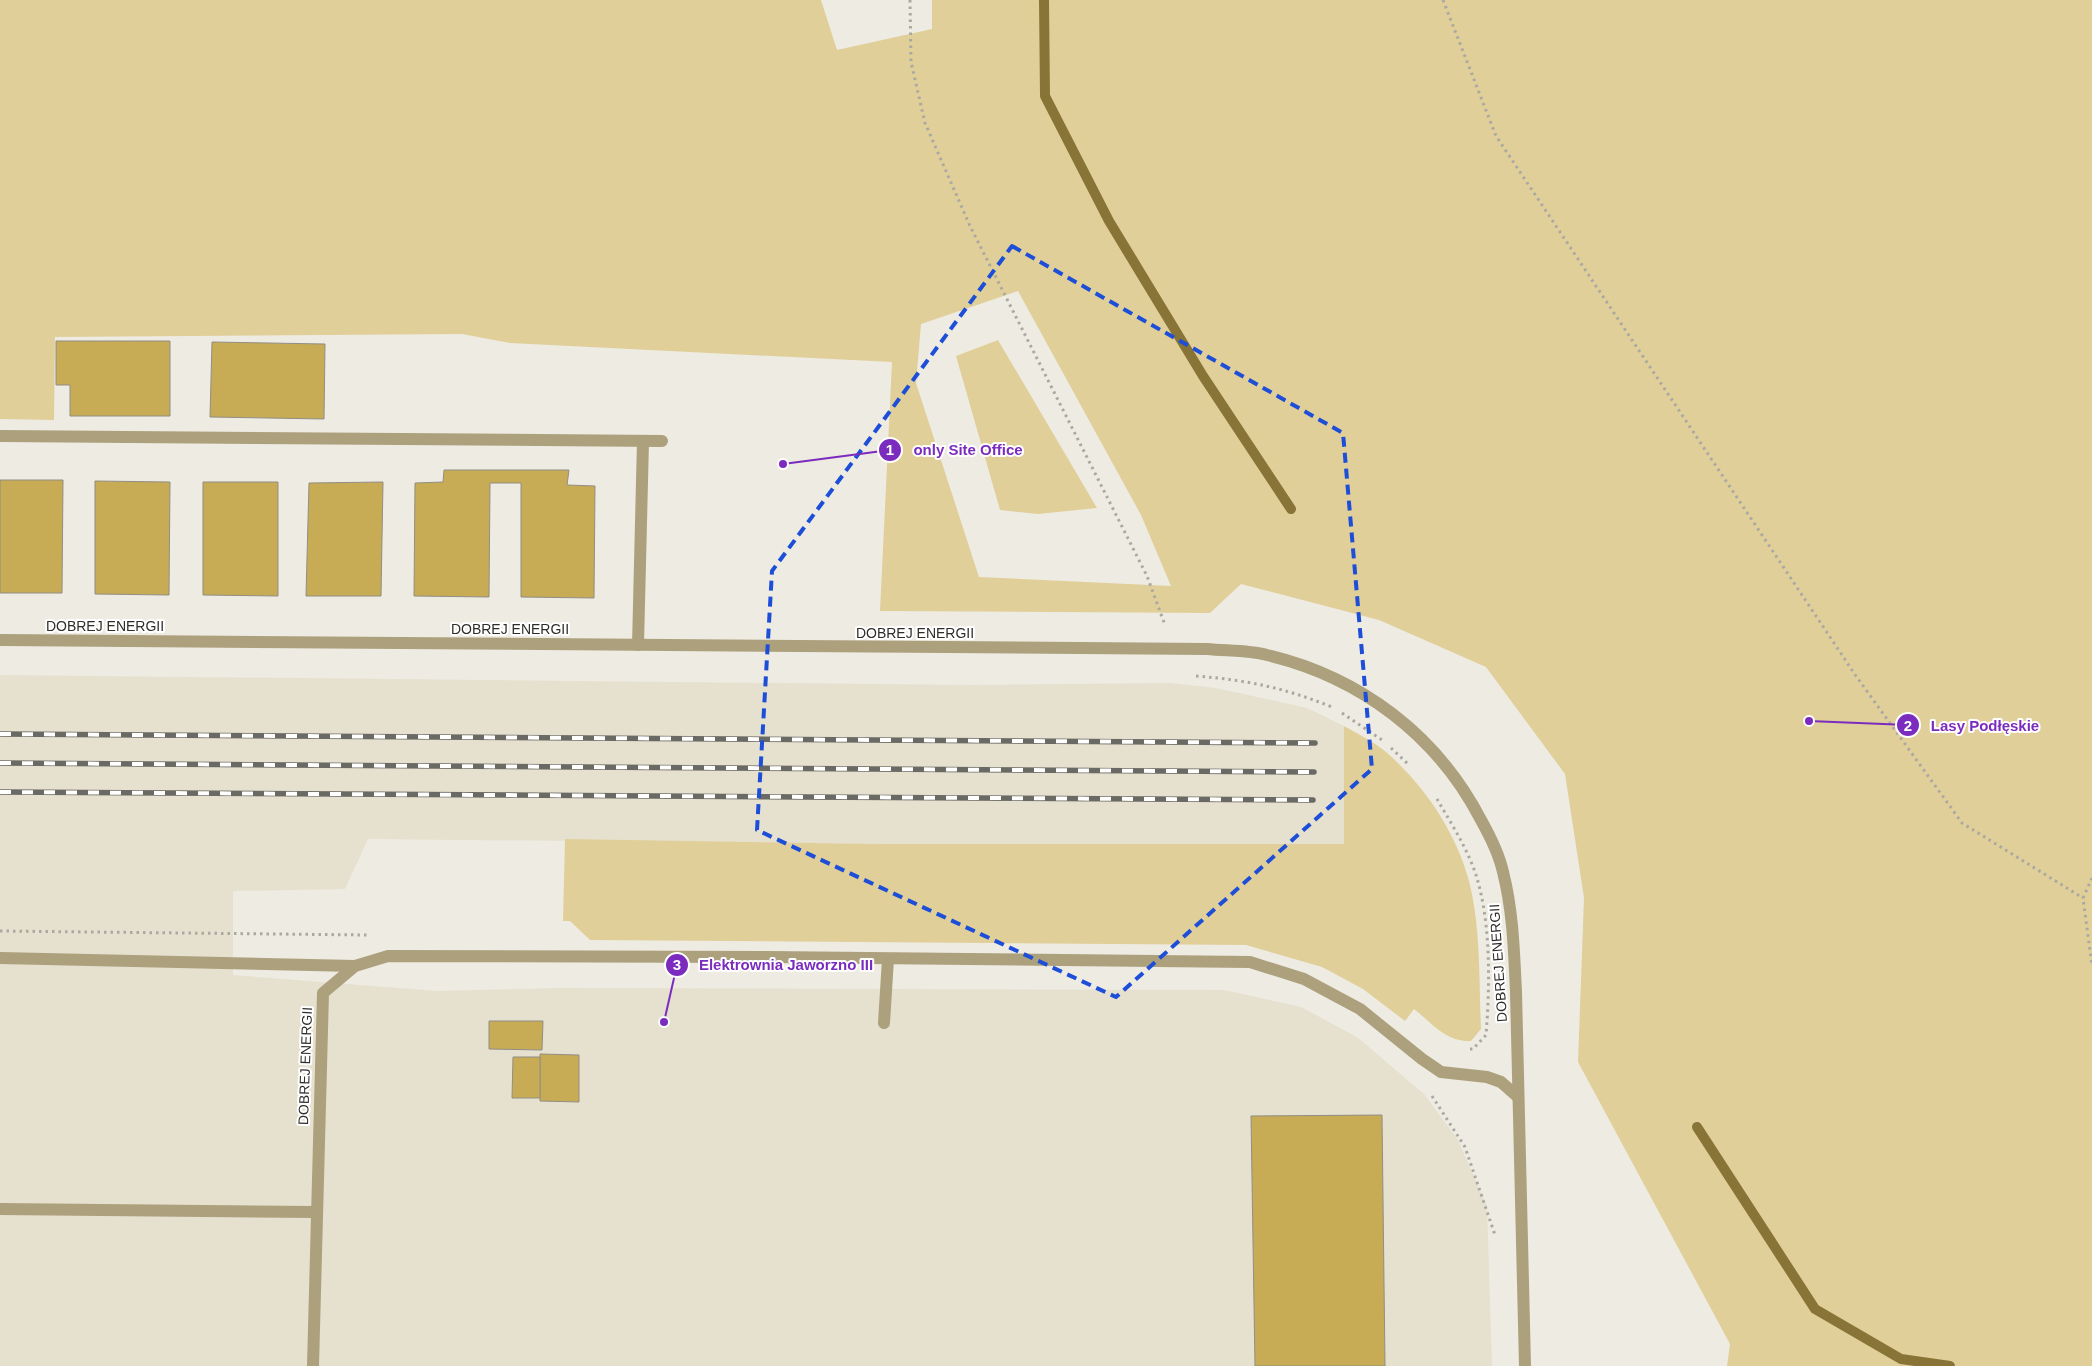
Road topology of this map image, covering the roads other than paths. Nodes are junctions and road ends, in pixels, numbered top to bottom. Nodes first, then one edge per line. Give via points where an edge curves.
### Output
1 (0, 436) edge
2 (643, 441) junction
3 (662, 441) dead end
4 (0, 640) edge
5 (638, 645) junction
6 (0, 958) edge
7 (888, 959) junction
8 (355, 966) junction
9 (884, 1022) dead end
10 (1518, 1097) junction
11 (0, 1209) edge
12 (315, 1212) junction
13 (312, 1366) edge
14 (1524, 1366) edge

1 - 2 street
2 - 3 street
2 - 5 street
4 - 5 street, DOBREJ ENERGII
5 - 10 street, DOBREJ ENERGII via 1207,649 1266,654 1321,671 1373,698 1413,728 1442,758 1467,792 1490,837 1503,870 1514,934
6 - 8 street
7 - 8 street, DOBREJ ENERGII via 388,956
7 - 9 street
7 - 10 street, DOBREJ ENERGII via 1250,962 1304,979 1360,1009 1441,1072 1487,1077 1501,1082
8 - 12 street, DOBREJ ENERGII via 322,993
10 - 14 street, DOBREJ ENERGII
11 - 12 street
12 - 13 street, DOBREJ ENERGII

